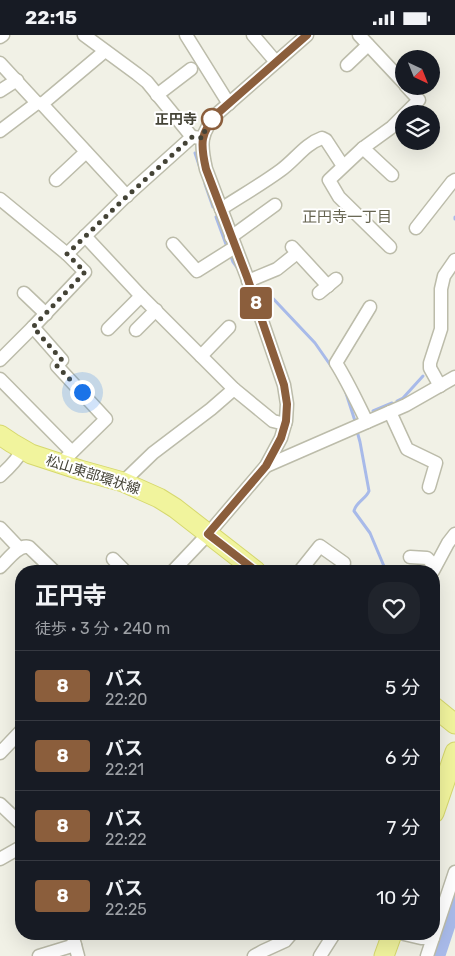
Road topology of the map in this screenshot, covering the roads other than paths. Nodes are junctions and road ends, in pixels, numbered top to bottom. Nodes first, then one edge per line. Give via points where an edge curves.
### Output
1 (84, 35) edge
2 (186, 35) edge
3 (253, 35) edge
4 (359, 35) edge
5 (300, 37) edge
6 (368, 45) junction
7 (105, 51) junction
8 (276, 62) junction
9 (0, 63) edge
10 (348, 65) dead end
11 (190, 69) dead end
12 (395, 74) edge
13 (17, 80) junction
14 (0, 91) edge
15 (157, 95) junction
16 (414, 95) edge
17 (39, 103) junction
18 (229, 104) junction
19 (414, 105) edge
20 (395, 124) edge
21 (0, 131) edge
22 (197, 138) junction
23 (363, 147) junction
24 (86, 152) junction
25 (343, 166) junction
26 (392, 175) dead end
27 (56, 180) dead end
28 (455, 180) edge
29 (127, 196) junction
30 (275, 205) dead end
31 (3, 207) edge
32 (221, 209) junction
33 (416, 227) dead end
34 (85, 236) junction
35 (233, 242) junction
36 (173, 245) dead end
37 (383, 245) dead end
38 (67, 254) junction
39 (455, 260) edge
40 (248, 281) junction
41 (328, 286) dead end
42 (24, 293) dead end
43 (141, 296) junction
44 (156, 311) junction
45 (363, 311) dead end
46 (46, 314) junction
47 (33, 327) junction
48 (229, 327) dead end
49 (108, 329) dead end
50 (136, 330) dead end
51 (201, 356) junction
52 (0, 360) edge
53 (455, 377) edge
54 (0, 379) edge
55 (440, 386) junction
56 (234, 389) junction
57 (390, 412) junction
58 (367, 422) junction
59 (285, 424) junction
60 (0, 435) edge
61 (23, 449) junction
62 (66, 458) junction
63 (266, 466) junction
64 (0, 476) edge
65 (124, 482) junction
66 (429, 487) dead end
67 (0, 528) edge
68 (208, 534) junction
69 (455, 534) edge
70 (19, 548) junction
71 (410, 557) dead end
72 (113, 559) dead end
73 (344, 563) dead end
74 (48, 565) edge
75 (119, 565) edge
76 (179, 565) edge
77 (248, 565) edge
78 (305, 565) edge
79 (431, 565) edge
80 (436, 565) edge
81 (0, 567) edge
82 (440, 714) edge
83 (455, 724) edge
84 (15, 737) edge
85 (455, 752) edge
86 (0, 753) edge
87 (440, 796) edge
88 (0, 804) edge
89 (15, 818) edge
90 (15, 850) edge
91 (0, 859) edge
92 (455, 872) edge
93 (440, 917) edge
94 (286, 940) edge
95 (330, 940) edge
96 (390, 940) edge
97 (432, 940) edge
98 (75, 945) edge
99 (39, 956) edge
100 (254, 956) edge
101 (320, 956) edge
102 (384, 956) edge
103 (427, 956) edge

1 - 7 street
2 - 18 street
3 - 8 street
4 - 6 street
5 - 8 street
6 - 10 street
6 - 12 street
7 - 15 street via 147,82
7 - 17 street
8 - 18 street
9 - 13 street
11 - 15 street
13 - 14 street
13 - 17 street
15 - 22 street
16 - 19 street via 419,100
17 - 21 street
17 - 24 street
18 - 22 street
20 - 23 street
22 - 29 street
22 - 32 street
23 - 25 street
23 - 26 street
24 - 27 street
24 - 29 street
25 - 32 street via 322,138
25 - 37 street via 329,180 346,211
28 - 33 street
29 - 34 street
30 - 35 street
31 - 38 street
32 - 35 street
34 - 38 street
34 - 43 street
35 - 36 street via 197,271
35 - 40 street
38 - 46 street via 85,272
39 - 55 street via 444,276 441,329 430,363
40 - 41 street via 278,269 294,250
40 - 59 street via 284,385 287,404
42 - 46 street
43 - 44 street
43 - 49 street
44 - 50 street
44 - 51 street
45 - 58 street via 336,363
46 - 47 street
47 - 52 street
47 - 62 street via 62,360 57,366 106,419
48 - 51 street
51 - 56 street
53 - 55 street
54 - 62 street
55 - 57 street
56 - 59 street via 273,421
56 - 65 street via 153,453
57 - 58 street
57 - 66 street via 407,449 436,463
58 - 63 street
59 - 63 street
60 - 61 main road, 松山東部環状線
61 - 62 main road, 松山東部環状線 via 31,454
61 - 64 street
62 - 65 main road, 松山東部環状線 via 104,477
63 - 68 street
65 - 68 main road, 松山東部環状線 via 159,498
67 - 70 street
68 - 76 street
68 - 77 main road, 松山東部環状線
69 - 80 street
70 - 74 street via 29,547
70 - 81 street
71 - 79 street via 427,558
72 - 75 street
73 - 78 street via 320,546
82 - 83 main road
84 - 86 street
85 - 87 main road
88 - 89 street
90 - 91 street
92 - 93 street
94 - 100 street
95 - 101 street
96 - 102 main road
97 - 103 street
98 - 99 street

